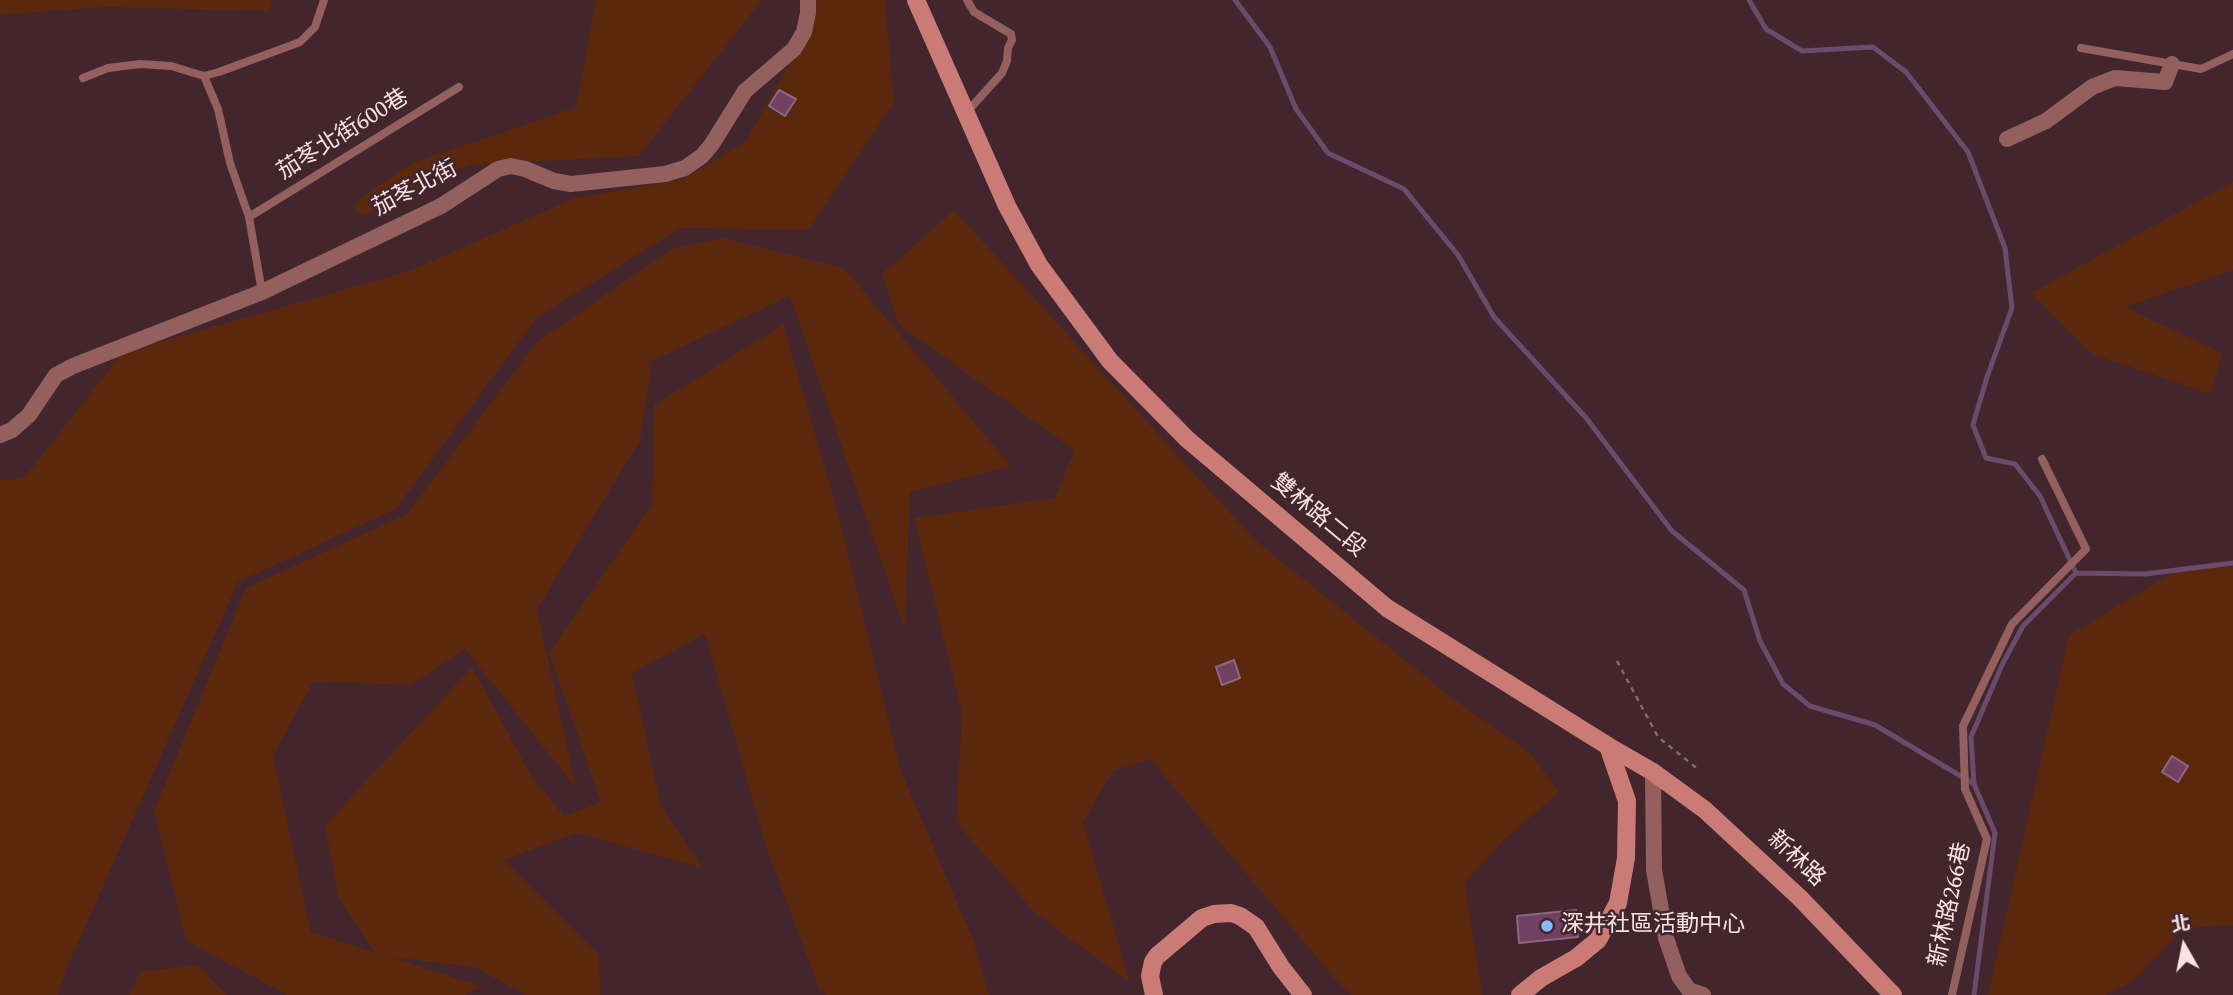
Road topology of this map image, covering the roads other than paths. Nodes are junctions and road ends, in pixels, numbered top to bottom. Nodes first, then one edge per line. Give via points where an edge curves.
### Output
1 (324, 0) edge
2 (808, 0) edge
3 (916, 0) edge
4 (967, 0) edge
5 (2081, 48) dead end
6 (2233, 54) edge
7 (2172, 64) junction
8 (204, 76) junction
9 (83, 78) dead end
10 (459, 87) dead end
11 (966, 113) junction
12 (2007, 139) dead end
13 (249, 217) junction
14 (262, 292) junction
15 (0, 435) edge
16 (2042, 459) dead end
17 (1608, 746) junction
18 (1653, 772) junction
19 (1693, 993) edge
20 (1154, 995) edge
21 (1303, 995) edge
22 (1520, 995) edge
23 (1893, 995) edge
24 (1952, 995) edge

1 - 8 lane via 315,27 300,42
2 - 14 street, 茄苳北街 via 804,32 794,49 744,91 712,145 685,168 571,184 511,166 441,206
3 - 11 street, 雙林路二段
4 - 11 lane via 974,12 1011,34 1012,40 1002,74
5 - 7 lane
6 - 7 lane via 2201,68
7 - 12 street via 2165,82 2115,78 2092,87 2046,121
8 - 9 lane via 171,66 140,64 108,68
8 - 13 lane
10 - 13 lane, 茄苳北街600巷
11 - 17 street, 雙林路二段 via 1039,265 1110,361 1187,439 1387,608
13 - 14 lane
14 - 15 street, 茄苳北街 via 56,375 29,415
16 - 24 lane, 新林路266巷 via 2086,549 2012,624 1963,726 1965,789 1987,839
17 - 18 street, 新林路
17 - 22 street via 1627,802 1626,858 1618,903 1598,940
18 - 19 street via 1654,870 1666,938 1679,976
18 - 23 street, 新林路 via 1705,810 1800,898
20 - 21 street via 1150,976 1157,956 1202,918 1231,913 1255,927

